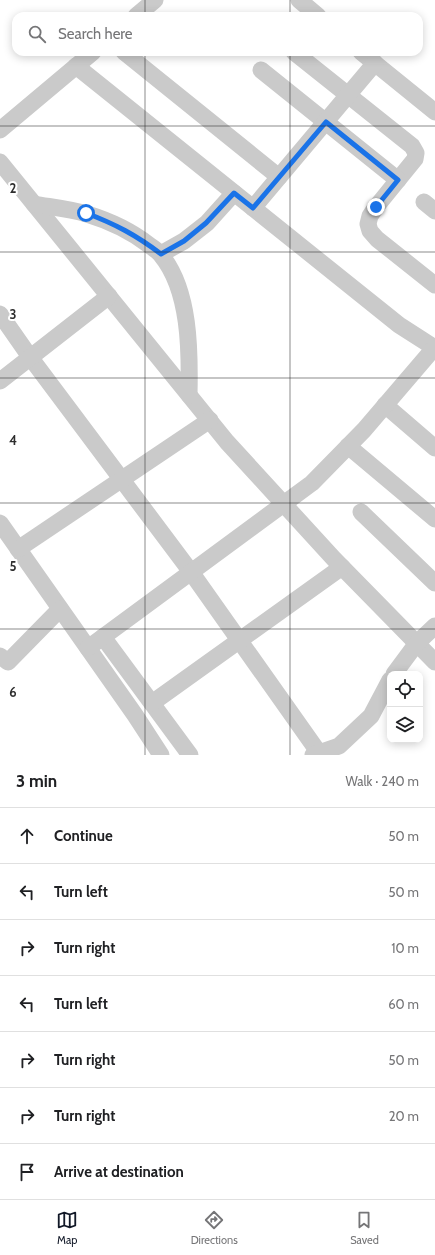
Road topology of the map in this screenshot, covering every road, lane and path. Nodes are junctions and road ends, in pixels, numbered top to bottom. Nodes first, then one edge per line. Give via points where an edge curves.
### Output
1 (155, 0) edge
2 (298, 0) edge
3 (141, 12) edge
4 (313, 12) edge
5 (88, 56) edge
6 (129, 56) edge
7 (299, 56) edge
8 (366, 56) edge
9 (375, 63) junction
10 (76, 66) junction
11 (261, 70) dead end
12 (348, 95) junction
13 (435, 112) edge
14 (326, 122) junction
15 (0, 130) edge
16 (0, 162) edge
17 (279, 177) junction
18 (398, 180) junction
19 (234, 193) junction
20 (34, 204) junction
21 (253, 208) junction
22 (161, 254) junction
23 (435, 285) edge
24 (109, 296) junction
25 (0, 314) edge
26 (435, 348) edge
27 (30, 358) junction
28 (0, 380) edge
29 (189, 395) junction
30 (385, 405) junction
31 (210, 420) junction
32 (348, 446) junction
33 (435, 448) edge
34 (122, 479) junction
35 (284, 504) junction
36 (361, 512) dead end
37 (435, 519) edge
38 (0, 523) edge
39 (18, 549) junction
40 (342, 567) junction
41 (192, 572) junction
42 (435, 583) edge
43 (60, 609) junction
44 (435, 626) edge
45 (103, 637) junction
46 (240, 641) junction
47 (417, 643) junction
48 (88, 648) junction
49 (0, 656) edge
50 (435, 662) edge
51 (396, 671) edge
52 (387, 686) edge
53 (152, 703) junction
54 (316, 754) edge
55 (161, 755) edge
56 (190, 755) edge

1 - 3 street
2 - 4 street
5 - 10 street
6 - 17 street
7 - 12 street
8 - 9 street
9 - 12 street
9 - 13 street
10 - 15 street
10 - 19 street
11 - 14 street
12 - 14 street
12 - 18 street via 412,146 416,153 415,158
14 - 17 street
14 - 18 street
16 - 20 street
17 - 21 street
18 - 23 street via 370,216 370,231
19 - 21 street
19 - 22 street via 206,223 184,241
20 - 22 street via 86,213 110,222 140,238
20 - 24 street
21 - 26 street via 399,326
22 - 29 street via 174,274 183,299 190,363
24 - 27 street
24 - 29 street
25 - 27 street
26 - 30 street
27 - 28 street
27 - 34 street
29 - 31 street
30 - 32 street
30 - 33 street
31 - 34 street
31 - 35 street
32 - 35 street via 312,483
32 - 37 street
34 - 39 street
34 - 41 street
35 - 40 street
35 - 41 street
36 - 42 street
38 - 39 street
39 - 43 street
40 - 46 street
40 - 47 street
41 - 45 street
41 - 46 street
43 - 48 street
43 - 49 street via 8,662
44 - 47 street
45 - 48 street
45 - 53 street
46 - 53 street
46 - 54 street
47 - 50 street
47 - 51 street
48 - 55 street
52 - 54 street via 371,716 339,746
53 - 56 street

